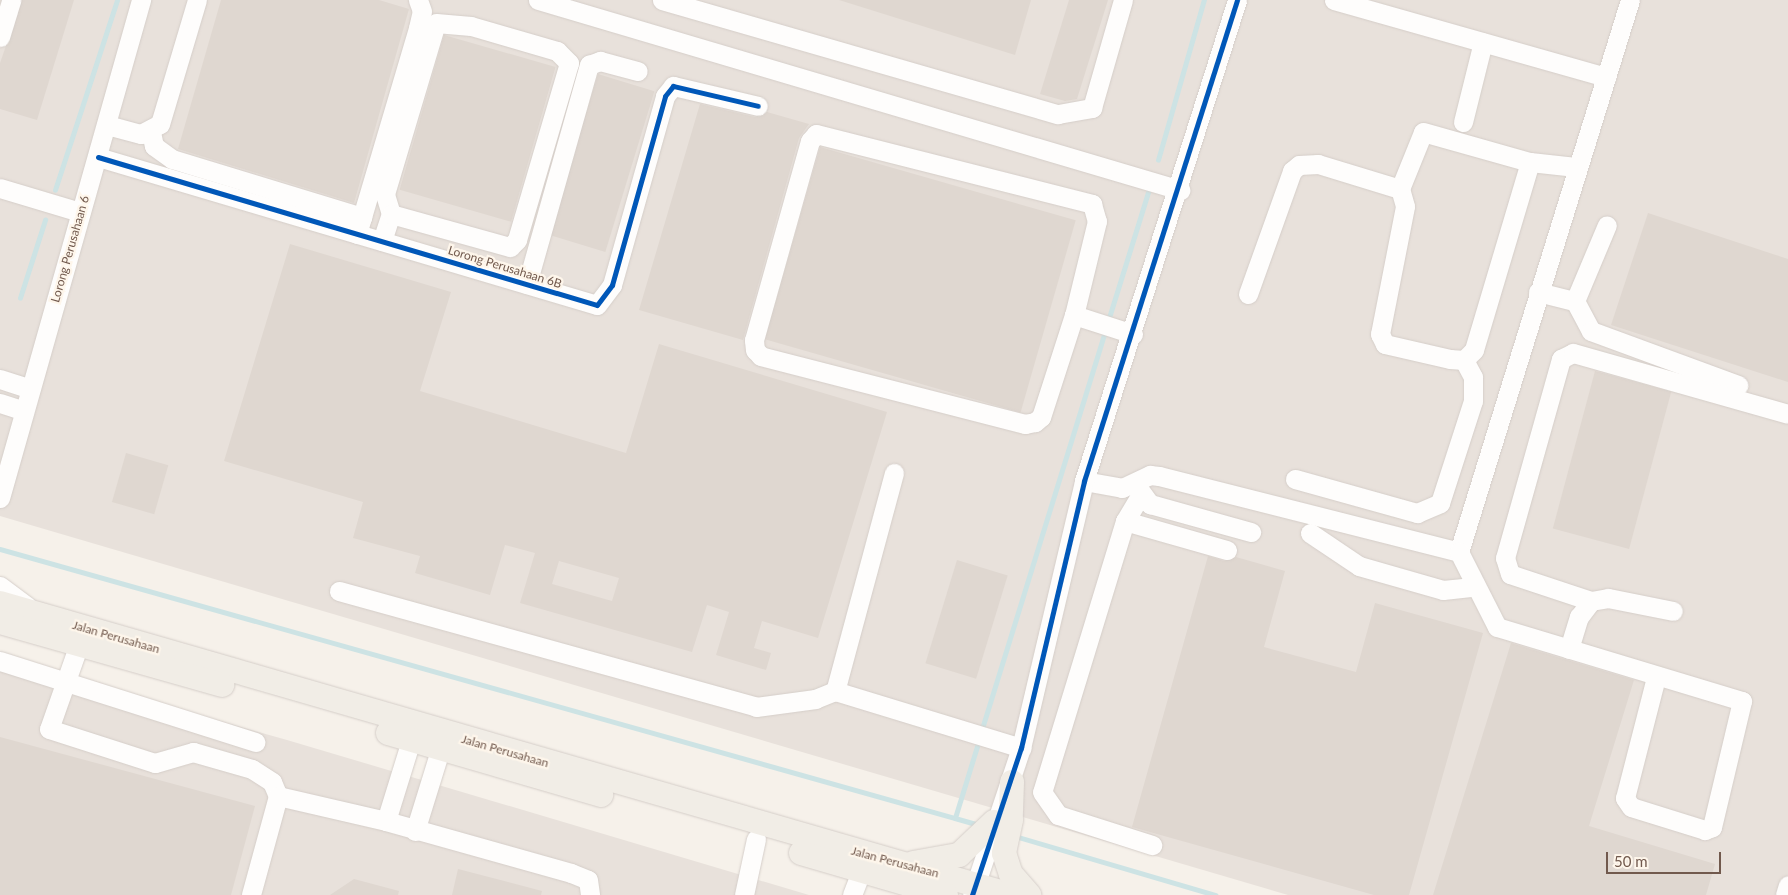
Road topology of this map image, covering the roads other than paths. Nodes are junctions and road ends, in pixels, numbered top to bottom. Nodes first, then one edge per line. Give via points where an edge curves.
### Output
1 (11, 0) edge
2 (141, 0) edge
3 (197, 0) edge
4 (418, 0) edge
5 (538, 0) edge
6 (662, 0) edge
7 (1123, 0) edge
8 (1237, 0) edge
9 (1334, 0) edge
10 (1630, 0) edge
11 (0, 38) edge
12 (1484, 42) junction
13 (638, 71) dead end
14 (1606, 77) junction
15 (758, 106) dead end
16 (1463, 122) dead end
17 (107, 125) junction
18 (151, 132) junction
19 (98, 157) junction
20 (1530, 162) junction
21 (1576, 167) junction
22 (0, 188) edge
23 (1400, 189) junction
24 (1180, 190) junction
25 (80, 212) junction
26 (391, 214) junction
27 (1607, 224) dead end
28 (360, 225) junction
29 (382, 241) junction
30 (527, 284) junction
31 (1538, 292) junction
32 (1248, 294) dead end
33 (1575, 301) junction
34 (1082, 317) junction
35 (1126, 332) junction
36 (1464, 360) junction
37 (0, 379) edge
38 (1738, 385) dead end
39 (30, 389) junction
40 (0, 403) edge
41 (24, 411) junction
42 (1788, 414) edge
43 (894, 473) dead end
44 (1295, 479) dead end
45 (1084, 481) junction
46 (1138, 490) junction
47 (0, 498) edge
48 (1125, 521) junction
49 (1251, 532) dead end
50 (1310, 533) dead end
51 (1227, 550) dead end
52 (1459, 552) junction
53 (0, 586) edge
54 (1473, 587) junction
55 (339, 591) dead end
56 (1591, 601) junction
57 (0, 603) edge
58 (1673, 611) dead end
59 (42, 616) junction
60 (0, 622) edge
61 (79, 644) junction
62 (1569, 649) junction
63 (0, 661) edge
64 (1656, 677) junction
65 (65, 682) junction
66 (835, 691) junction
67 (411, 740) junction
68 (254, 742) dead end
69 (1021, 748) junction
70 (440, 750) junction
71 (1012, 782) joint
72 (278, 796) junction
73 (1001, 819) junction
74 (386, 820) junction
75 (415, 831) junction
76 (756, 839) junction
77 (1152, 845) dead end
78 (988, 849) junction
79 (904, 863) junction
80 (861, 871) junction
81 (1788, 885) edge
82 (974, 889) edge
83 (252, 895) edge
84 (590, 895) edge
85 (744, 895) edge
86 (852, 895) edge
87 (946, 895) edge
88 (1011, 895) edge
89 (1029, 895) edge
90 (1785, 895) edge

1 - 11 street
2 - 17 street, Lorong Perusahaan 6
3 - 18 street via 160,124
4 - 28 street via 422,11 418,28
5 - 24 street
6 - 7 street via 1058,114 1092,108
8 - 24 street
9 - 12 street
10 - 14 street
12 - 14 street
12 - 16 street
13 - 30 street via 600,61 589,65
14 - 21 street
15 - 30 street, Lorong Perusahaan 6B via 673,86 665,96 605,299 596,305
17 - 18 street via 141,134
17 - 19 street, Lorong Perusahaan 6
18 - 28 street via 154,146 172,159
19 - 25 street, Lorong Perusahaan 6
19 - 28 street, Lorong Perusahaan 6B
20 - 21 street
20 - 23 street via 1429,130 1418,137
20 - 36 street via 1474,350
21 - 31 street
22 - 25 street
23 - 32 street via 1318,164 1299,165 1292,171
23 - 36 street via 1405,206 1380,334 1386,344 1398,348
24 - 35 street
25 - 39 street, Lorong Perusahaan 6
26 - 26 street via 510,247 517,240 569,63 549,48 471,26 436,23 385,194
26 - 29 street
27 - 33 street
28 - 29 street, Lorong Perusahaan 6B
29 - 30 street, Lorong Perusahaan 6B
31 - 33 street
31 - 52 street
33 - 38 street via 1592,332
34 - 34 street via 1041,417 1025,424 761,356 754,340 810,141 816,134 1092,204 1098,222
34 - 35 street
35 - 45 street
36 - 44 street via 1473,377 1473,401 1440,503 1417,513
37 - 39 street
39 - 41 street, Lorong Perusahaan 6
40 - 41 street
41 - 47 street, Lorong Perusahaan 6
42 - 56 street via 1573,353 1561,359 1505,558 1510,574
43 - 66 street
45 - 46 street
45 - 69 street
46 - 48 street
46 - 49 street via 1167,510
46 - 52 street via 1150,475 1159,476
48 - 51 street
48 - 77 street via 1042,792 1058,815
50 - 54 street via 1359,566 1443,590
52 - 54 street
53 - 59 street
54 - 62 street via 1497,627
55 - 66 street via 756,707 815,699
56 - 58 street via 1608,598
56 - 62 street via 1579,617
57 - 59 main road, Jalan Perusahaan
59 - 79 main road, Jalan Perusahaan
60 - 61 main road, Jalan Perusahaan
61 - 65 street
61 - 67 main road, Jalan Perusahaan
62 - 64 street
63 - 65 street
64 - 64 street via 1742,701 1712,826 1706,830 1631,807 1625,798
65 - 68 street
65 - 72 street via 49,729 155,763 192,752 252,769 265,774
66 - 69 street via 937,725
67 - 70 main road, Jalan Perusahaan
67 - 74 street
69 - 71 street
70 - 75 street
70 - 76 main road, Jalan Perusahaan
71 - 73 main road
72 - 74 street
72 - 83 street
73 - 78 main road
73 - 78 main road
74 - 75 street
75 - 84 street via 571,873 588,880
76 - 80 main road, Jalan Perusahaan
76 - 85 street
78 - 79 main road
78 - 82 street
78 - 89 main road
79 - 82 main road, Jalan Perusahaan
80 - 86 street
80 - 87 main road, Jalan Perusahaan
81 - 90 street
82 - 88 main road, Jalan Perusahaan

